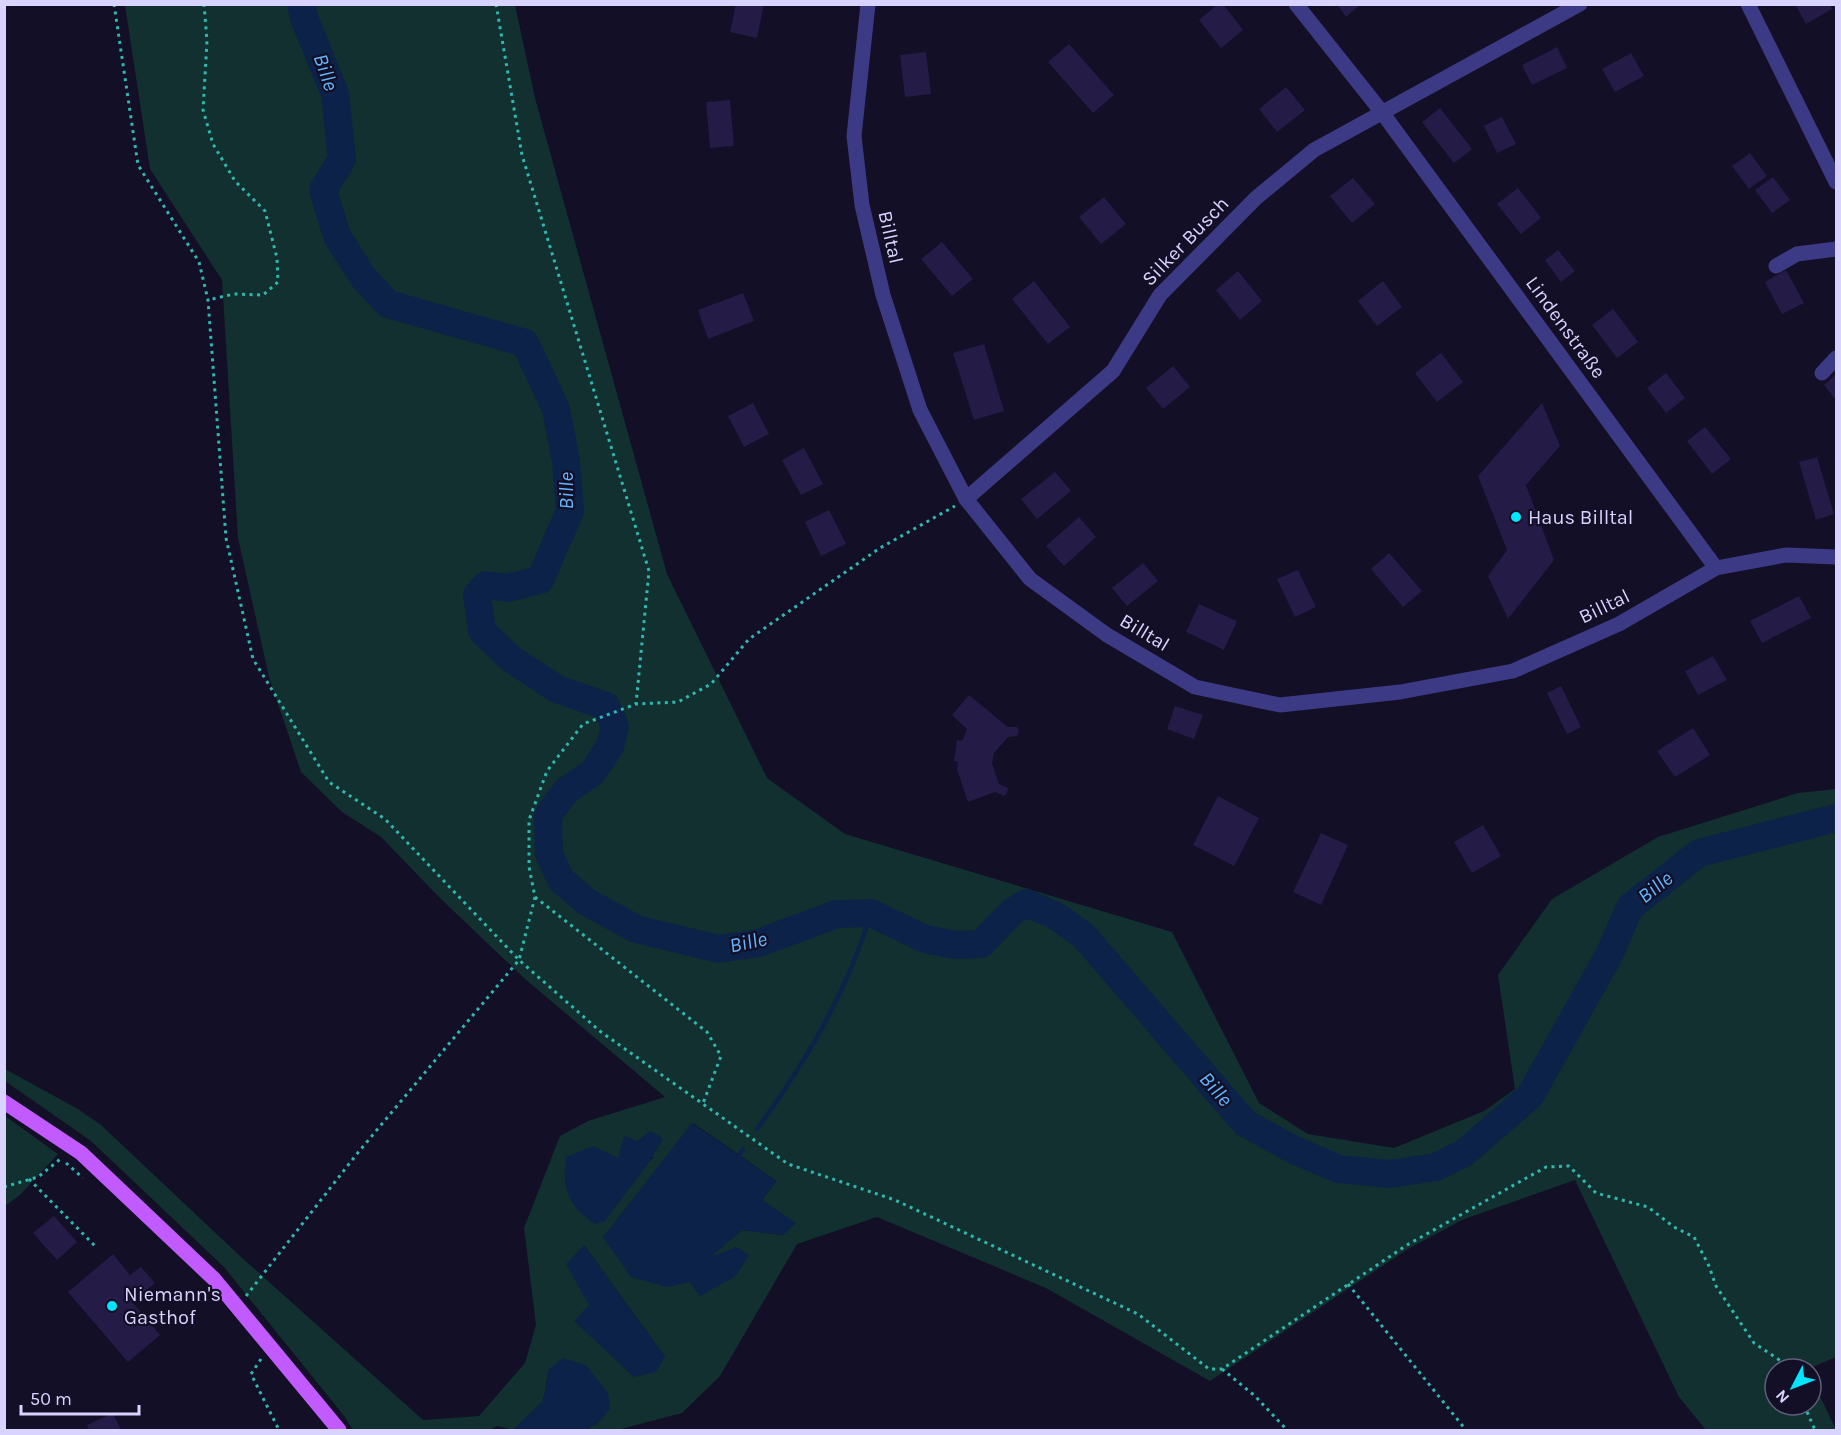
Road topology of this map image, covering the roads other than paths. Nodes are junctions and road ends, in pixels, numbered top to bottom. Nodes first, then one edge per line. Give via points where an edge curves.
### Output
1 (868, 4) edge
2 (1296, 4) edge
3 (1580, 4) edge
4 (1748, 4) edge
5 (1381, 111) junction
6 (1835, 175) edge
7 (1836, 249) edge
8 (1776, 266) dead end
9 (1836, 357) edge
10 (1822, 372) dead end
11 (966, 499) junction
12 (1836, 558) edge
13 (1716, 568) junction
14 (4, 1102) edge
15 (339, 1431) edge

1 - 11 street, Billtal via 854,136 862,205 883,295 920,410
2 - 5 street, Lindenstraße
3 - 5 street, Silker Busch
4 - 6 street
5 - 11 street, Silker Busch via 1314,150 1256,198 1160,296 1113,371
5 - 13 street, Lindenstraße
7 - 8 street via 1797,254
9 - 10 street
11 - 13 street, Billtal via 1030,579 1107,635 1195,687 1280,705 1400,692 1513,671 1619,624
12 - 13 street, Billtal via 1786,555
14 - 15 main road via 81,1153 214,1279

